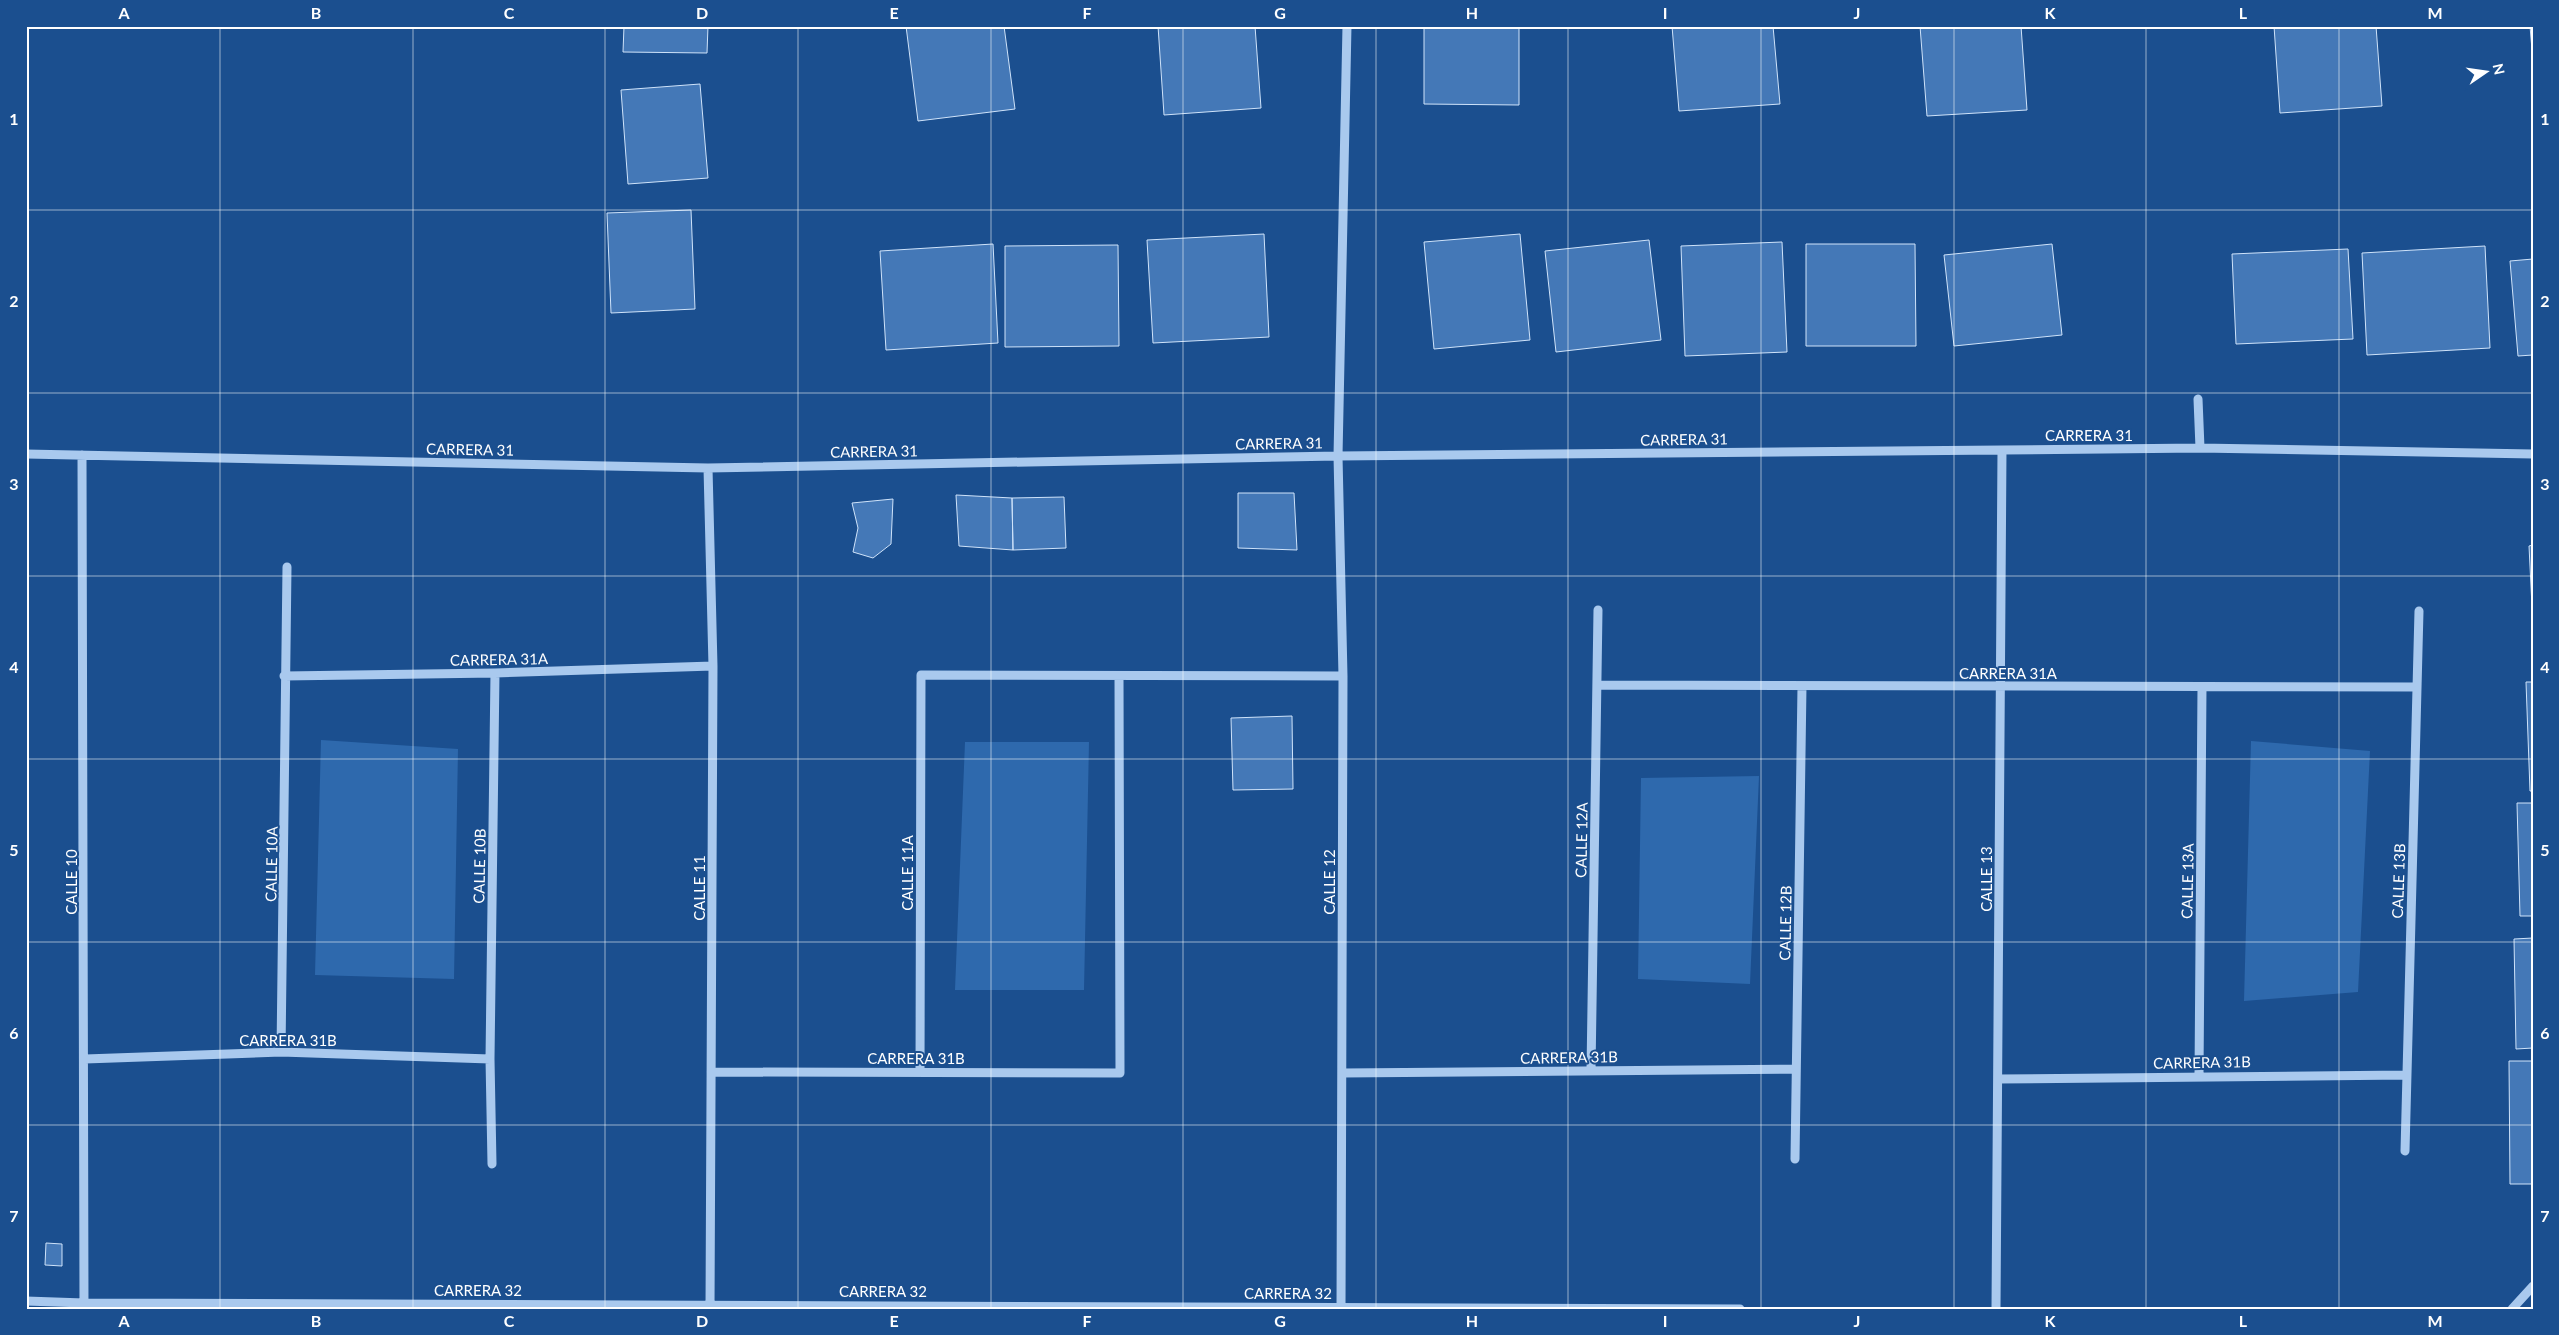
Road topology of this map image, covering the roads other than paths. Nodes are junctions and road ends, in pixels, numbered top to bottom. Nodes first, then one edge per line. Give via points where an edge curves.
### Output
1 (1346, 26) edge
2 (2198, 399) dead end
3 (2200, 448) junction
4 (2002, 450) junction
5 (26, 454) edge
6 (2533, 454) edge
7 (82, 455) junction
8 (1338, 456) junction
9 (708, 468) junction
10 (287, 567) dead end
11 (1598, 610) dead end
12 (2419, 611) dead end
13 (713, 666) junction
14 (495, 673) junction
15 (284, 676) junction
16 (1119, 676) junction
17 (1343, 676) junction
18 (1598, 685) junction
19 (1802, 686) junction
20 (2001, 687) junction
21 (2202, 687) junction
22 (2417, 687) junction
23 (281, 1052) junction
24 (85, 1059) junction
25 (490, 1059) junction
26 (1796, 1069) junction
27 (1591, 1071) junction
28 (712, 1072) junction
29 (920, 1072) junction
30 (1343, 1073) junction
31 (2199, 1075) junction
32 (2406, 1075) junction
33 (1998, 1079) junction
34 (2405, 1151) dead end
35 (1795, 1159) dead end
36 (492, 1164) dead end
37 (2533, 1286) edge
38 (26, 1301) edge
39 (84, 1306) edge
40 (710, 1306) edge
41 (1341, 1308) edge
42 (1740, 1309) edge
43 (1996, 1309) edge
44 (2512, 1309) edge

1 - 8 street, CALLE 12
2 - 3 street
3 - 4 street, CARRERA 31
3 - 6 street, CARRERA 31
4 - 8 street, CARRERA 31
4 - 20 street, CALLE 13
5 - 7 street, CARRERA 31
7 - 9 street, CARRERA 31
7 - 24 street, CALLE 10
8 - 9 street, CARRERA 31
8 - 17 street, CALLE 12
9 - 13 street, CALLE 11
10 - 15 street, CALLE 10A
11 - 18 street, CALLE 12A
12 - 22 street, CALLE 13B
13 - 14 street, CARRERA 31A
13 - 28 street, CALLE 11
14 - 15 street, CARRERA 31A
14 - 25 street, CALLE 10B
15 - 23 street, CALLE 10A via 286,746
16 - 17 street
16 - 29 street, CALLE 11A via 921,675
16 - 29 street, CARRERA 31B via 1120,1073
17 - 30 street, CALLE 12
18 - 19 street, CARRERA 31A
18 - 27 street, CALLE 12A
19 - 20 street, CARRERA 31A
19 - 26 street, CALLE 12B
20 - 21 street, CARRERA 31A
20 - 33 street, CALLE 13
21 - 22 street, CARRERA 31A
21 - 31 street, CALLE 13A
22 - 32 street, CALLE 13B
23 - 24 street, CARRERA 31B
23 - 25 street, CARRERA 31B
24 - 39 street, CALLE 10
25 - 36 street, CALLE 10B
26 - 27 street, CARRERA 31B
26 - 35 street, CALLE 12B
27 - 30 street, CARRERA 31B
28 - 29 street, CARRERA 31B
28 - 40 street, CALLE 11
30 - 41 street, CALLE 12
31 - 32 street, CARRERA 31B
31 - 33 street, CARRERA 31B
32 - 34 street, CALLE 13B
33 - 43 street, CALLE 13
37 - 44 street
38 - 39 street, CARRERA 32
39 - 40 street, CARRERA 32
40 - 41 street, CARRERA 32
41 - 42 street, CARRERA 32

